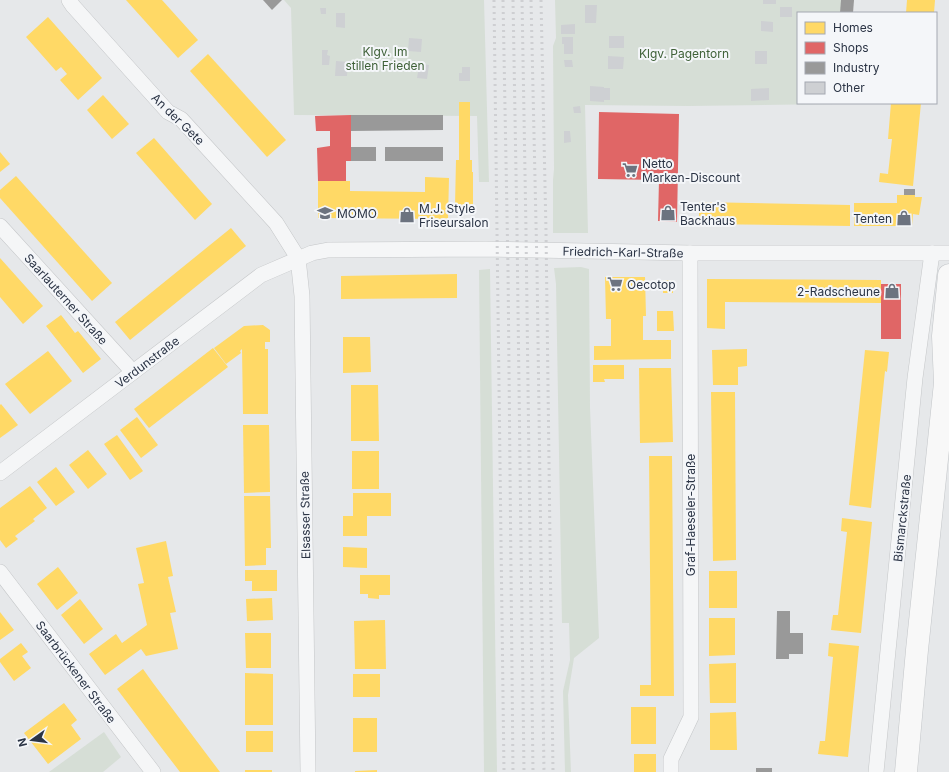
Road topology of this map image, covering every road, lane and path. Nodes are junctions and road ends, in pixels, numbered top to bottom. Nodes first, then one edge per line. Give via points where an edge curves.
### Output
1 (69, 0) edge
2 (0, 226) edge
3 (690, 253) junction
4 (949, 253) edge
5 (298, 258) junction
6 (931, 258) junction
7 (949, 275) edge
8 (133, 372) junction
9 (947, 376) edge
10 (0, 473) edge
11 (0, 572) edge
12 (153, 772) edge
13 (308, 772) edge
14 (671, 772) edge
15 (876, 772) edge
16 (906, 772) edge

1 - 5 street, An der Gete via 168,112 181,119 276,223
2 - 8 street, Saarlauterner Straße
3 - 5 street, Friedrich-Karl-Straße via 486,249 328,250
3 - 6 street, Friedrich-Karl-Straße
3 - 14 street, Graf-Haeseler-Straße via 690,717 671,759
4 - 6 street, Friedrich-Karl-Straße
5 - 8 street, Verdunstraße via 261,275
5 - 13 street, Elsasser Straße via 302,296
6 - 15 street, Bismarckstraße via 915,378
7 - 9 main road via 943,336
8 - 10 street, Verdunstraße
9 - 16 main road
11 - 12 street, Saarbrückener Straße

